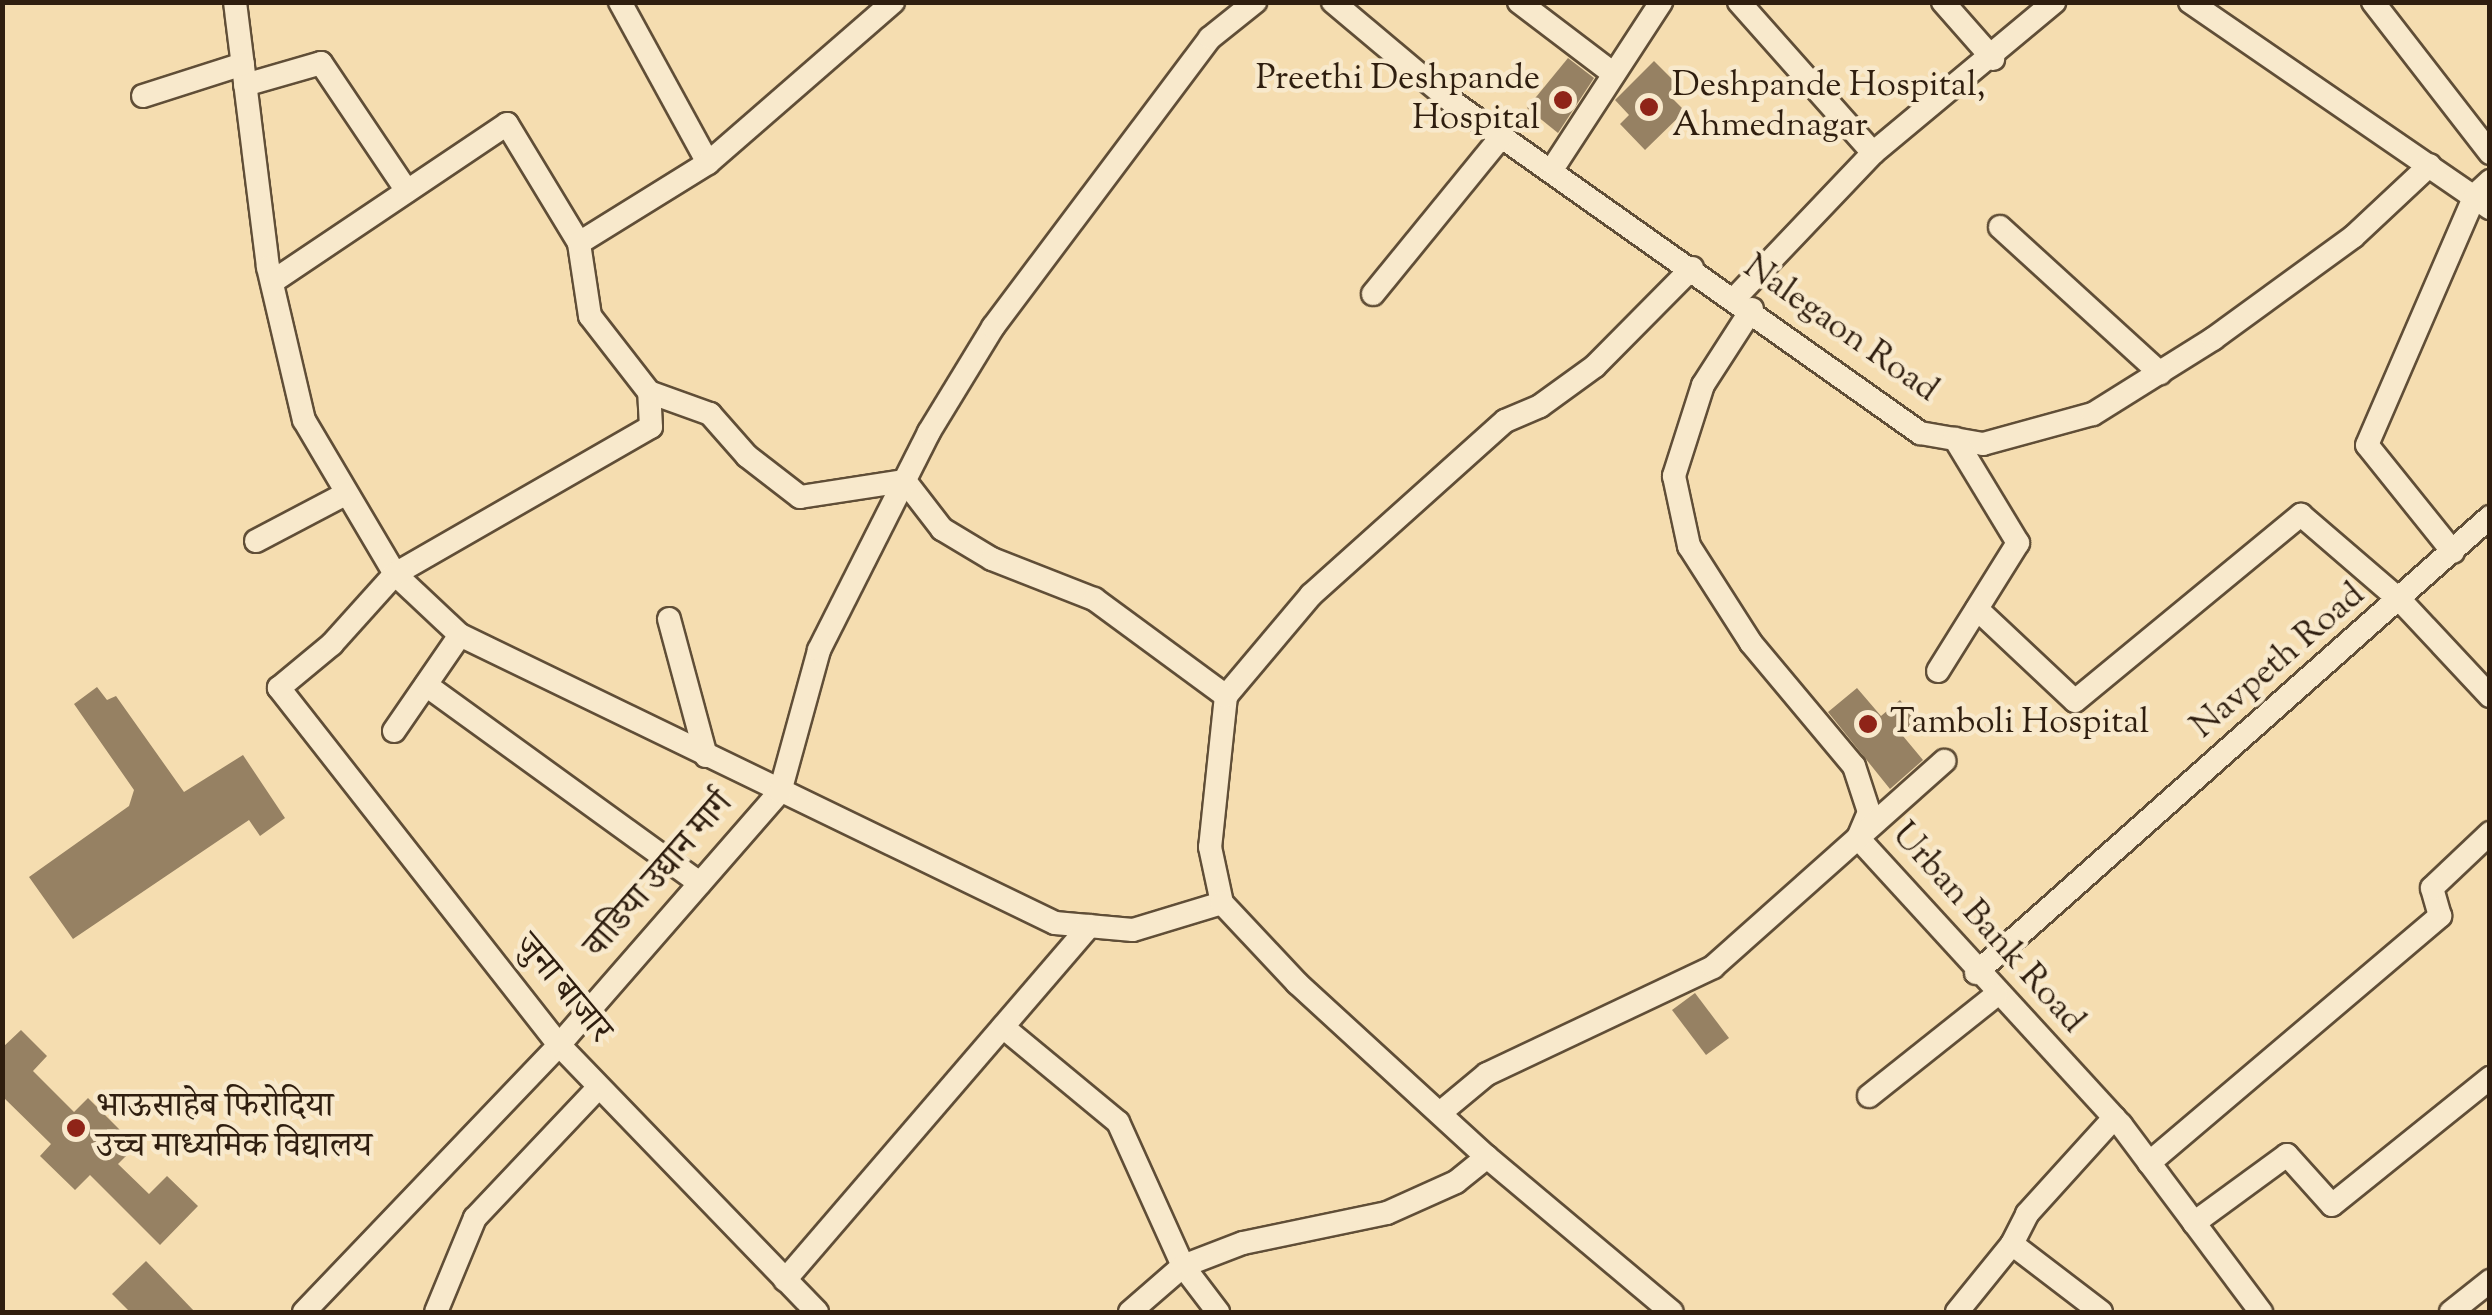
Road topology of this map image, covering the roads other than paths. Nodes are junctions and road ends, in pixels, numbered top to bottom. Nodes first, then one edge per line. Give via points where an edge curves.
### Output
1 (235, 2) edge
2 (620, 2) edge
3 (892, 2) edge
4 (1255, 2) edge
5 (1332, 2) edge
6 (1519, 2) edge
7 (1661, 2) edge
8 (1739, 2) edge
9 (1943, 2) edge
10 (2054, 2) edge
11 (2190, 2) edge
12 (2373, 2) edge
13 (1993, 59) junction
14 (244, 74) junction
15 (1614, 74) junction
16 (143, 96) dead end
17 (1502, 136) junction
18 (2490, 152) edge
19 (1873, 154) junction
20 (708, 163) junction
21 (2430, 165) junction
22 (1551, 171) junction
23 (407, 191) junction
24 (2485, 195) edge
25 (2000, 227) dead end
26 (579, 243) junction
27 (1692, 268) junction
28 (272, 282) junction
29 (1373, 294) dead end
30 (1744, 304) junction
31 (2160, 372) junction
32 (650, 392) junction
33 (1955, 439) junction
34 (905, 481) junction
35 (345, 494) junction
36 (2490, 518) edge
37 (256, 541) dead end
38 (2453, 552) junction
39 (395, 574) junction
40 (2401, 601) junction
41 (1976, 609) junction
42 (668, 619) dead end
43 (460, 635) junction
44 (1938, 670) dead end
45 (426, 685) junction
46 (1226, 696) junction
47 (2490, 696) edge
48 (394, 732) dead end
49 (706, 756) junction
50 (1944, 761) dead end
51 (780, 792) junction
52 (2490, 833) edge
53 (1858, 838) junction
54 (700, 883) junction
55 (1222, 903) junction
56 (1090, 926) junction
57 (1976, 974) junction
58 (1996, 995) junction
59 (1002, 1028) junction
60 (559, 1045) junction
61 (2490, 1078) edge
62 (599, 1087) junction
63 (1869, 1096) dead end
64 (1440, 1114) junction
65 (2114, 1118) junction
66 (1487, 1156) junction
67 (2149, 1163) junction
68 (2194, 1223) junction
69 (2012, 1244) junction
70 (1183, 1266) junction
71 (785, 1280) junction
72 (2490, 1281) edge
73 (1668, 1310) edge
74 (304, 1312) edge
75 (436, 1312) edge
76 (817, 1312) edge
77 (1130, 1312) edge
78 (1218, 1312) edge
79 (1957, 1312) edge
80 (2101, 1312) edge
81 (2261, 1312) edge
82 (2452, 1312) edge

1 - 14 street
2 - 20 street
3 - 20 street
4 - 34 street via 1210,38 993,326
5 - 17 street, Nalegaon Road
6 - 15 street
7 - 15 street
8 - 19 street
9 - 13 street
10 - 13 street, Urban Bank Road
11 - 21 street
12 - 18 street
13 - 19 street, Urban Bank Road
14 - 16 street
14 - 23 street via 321,62
14 - 28 street
15 - 22 street
17 - 22 street, Nalegaon Road
17 - 29 street
19 - 30 street, Urban Bank Road
20 - 26 street
21 - 24 street
21 - 31 street, Nalegaon Road via 2353,237
22 - 27 street, Nalegaon Road
23 - 26 street via 507,124
23 - 28 street
24 - 38 street via 2367,445
25 - 31 street
26 - 32 street via 590,316
27 - 30 street, Nalegaon Road
27 - 46 street via 1594,366 1540,406 1506,421 1311,596
28 - 35 street via 304,420
30 - 33 street, Nalegaon Road via 1920,433
30 - 53 street, Urban Bank Road via 1703,385 1674,476 1689,546 1751,643 1854,766 1869,812
31 - 33 street, Nalegaon Road via 2093,414 1983,444
32 - 34 street via 710,414 747,456 800,497
32 - 39 street via 651,427
33 - 41 street via 2018,543
34 - 46 street via 942,529 992,559 1094,600
34 - 51 street via 819,650
35 - 37 street
35 - 39 street
36 - 38 street, Navpeth Road
38 - 40 street, Navpeth Road
39 - 43 street
39 - 60 street, जुना बाजार via 332,644 279,688
40 - 41 street via 2301,515 2076,701
40 - 47 street
40 - 57 street, Navpeth Road
41 - 44 street
42 - 49 street
43 - 45 street
43 - 49 street
45 - 48 street
45 - 54 street
46 - 55 street via 1210,847
49 - 51 street
50 - 53 street
51 - 54 street, वाडिया उद्यान मार्ग
51 - 56 street via 1055,923
52 - 67 street via 2432,888 2440,916
53 - 57 street, Urban Bank Road
53 - 64 street via 1713,967 1487,1074
54 - 60 street, वाडिया उद्यान मार्ग
55 - 56 street via 1133,930
55 - 64 street
56 - 59 street
57 - 58 street, Urban Bank Road
58 - 63 street
58 - 65 street, Urban Bank Road
59 - 70 street via 1118,1122
59 - 71 street
60 - 62 street, जुना बाजार
60 - 74 street, वाडिया उद्यान मार्ग
61 - 68 street via 2332,1206 2287,1155
62 - 71 street, जुना बाजार
62 - 75 street via 475,1218
64 - 66 street
65 - 67 street, Urban Bank Road
65 - 69 street via 2027,1214
66 - 70 street via 1456,1182 1387,1213 1243,1244
66 - 73 street
67 - 68 street, Urban Bank Road
68 - 81 street, Urban Bank Road
69 - 79 street
69 - 80 street
70 - 77 street
70 - 78 street
71 - 76 street, जुना बाजार
72 - 82 street

